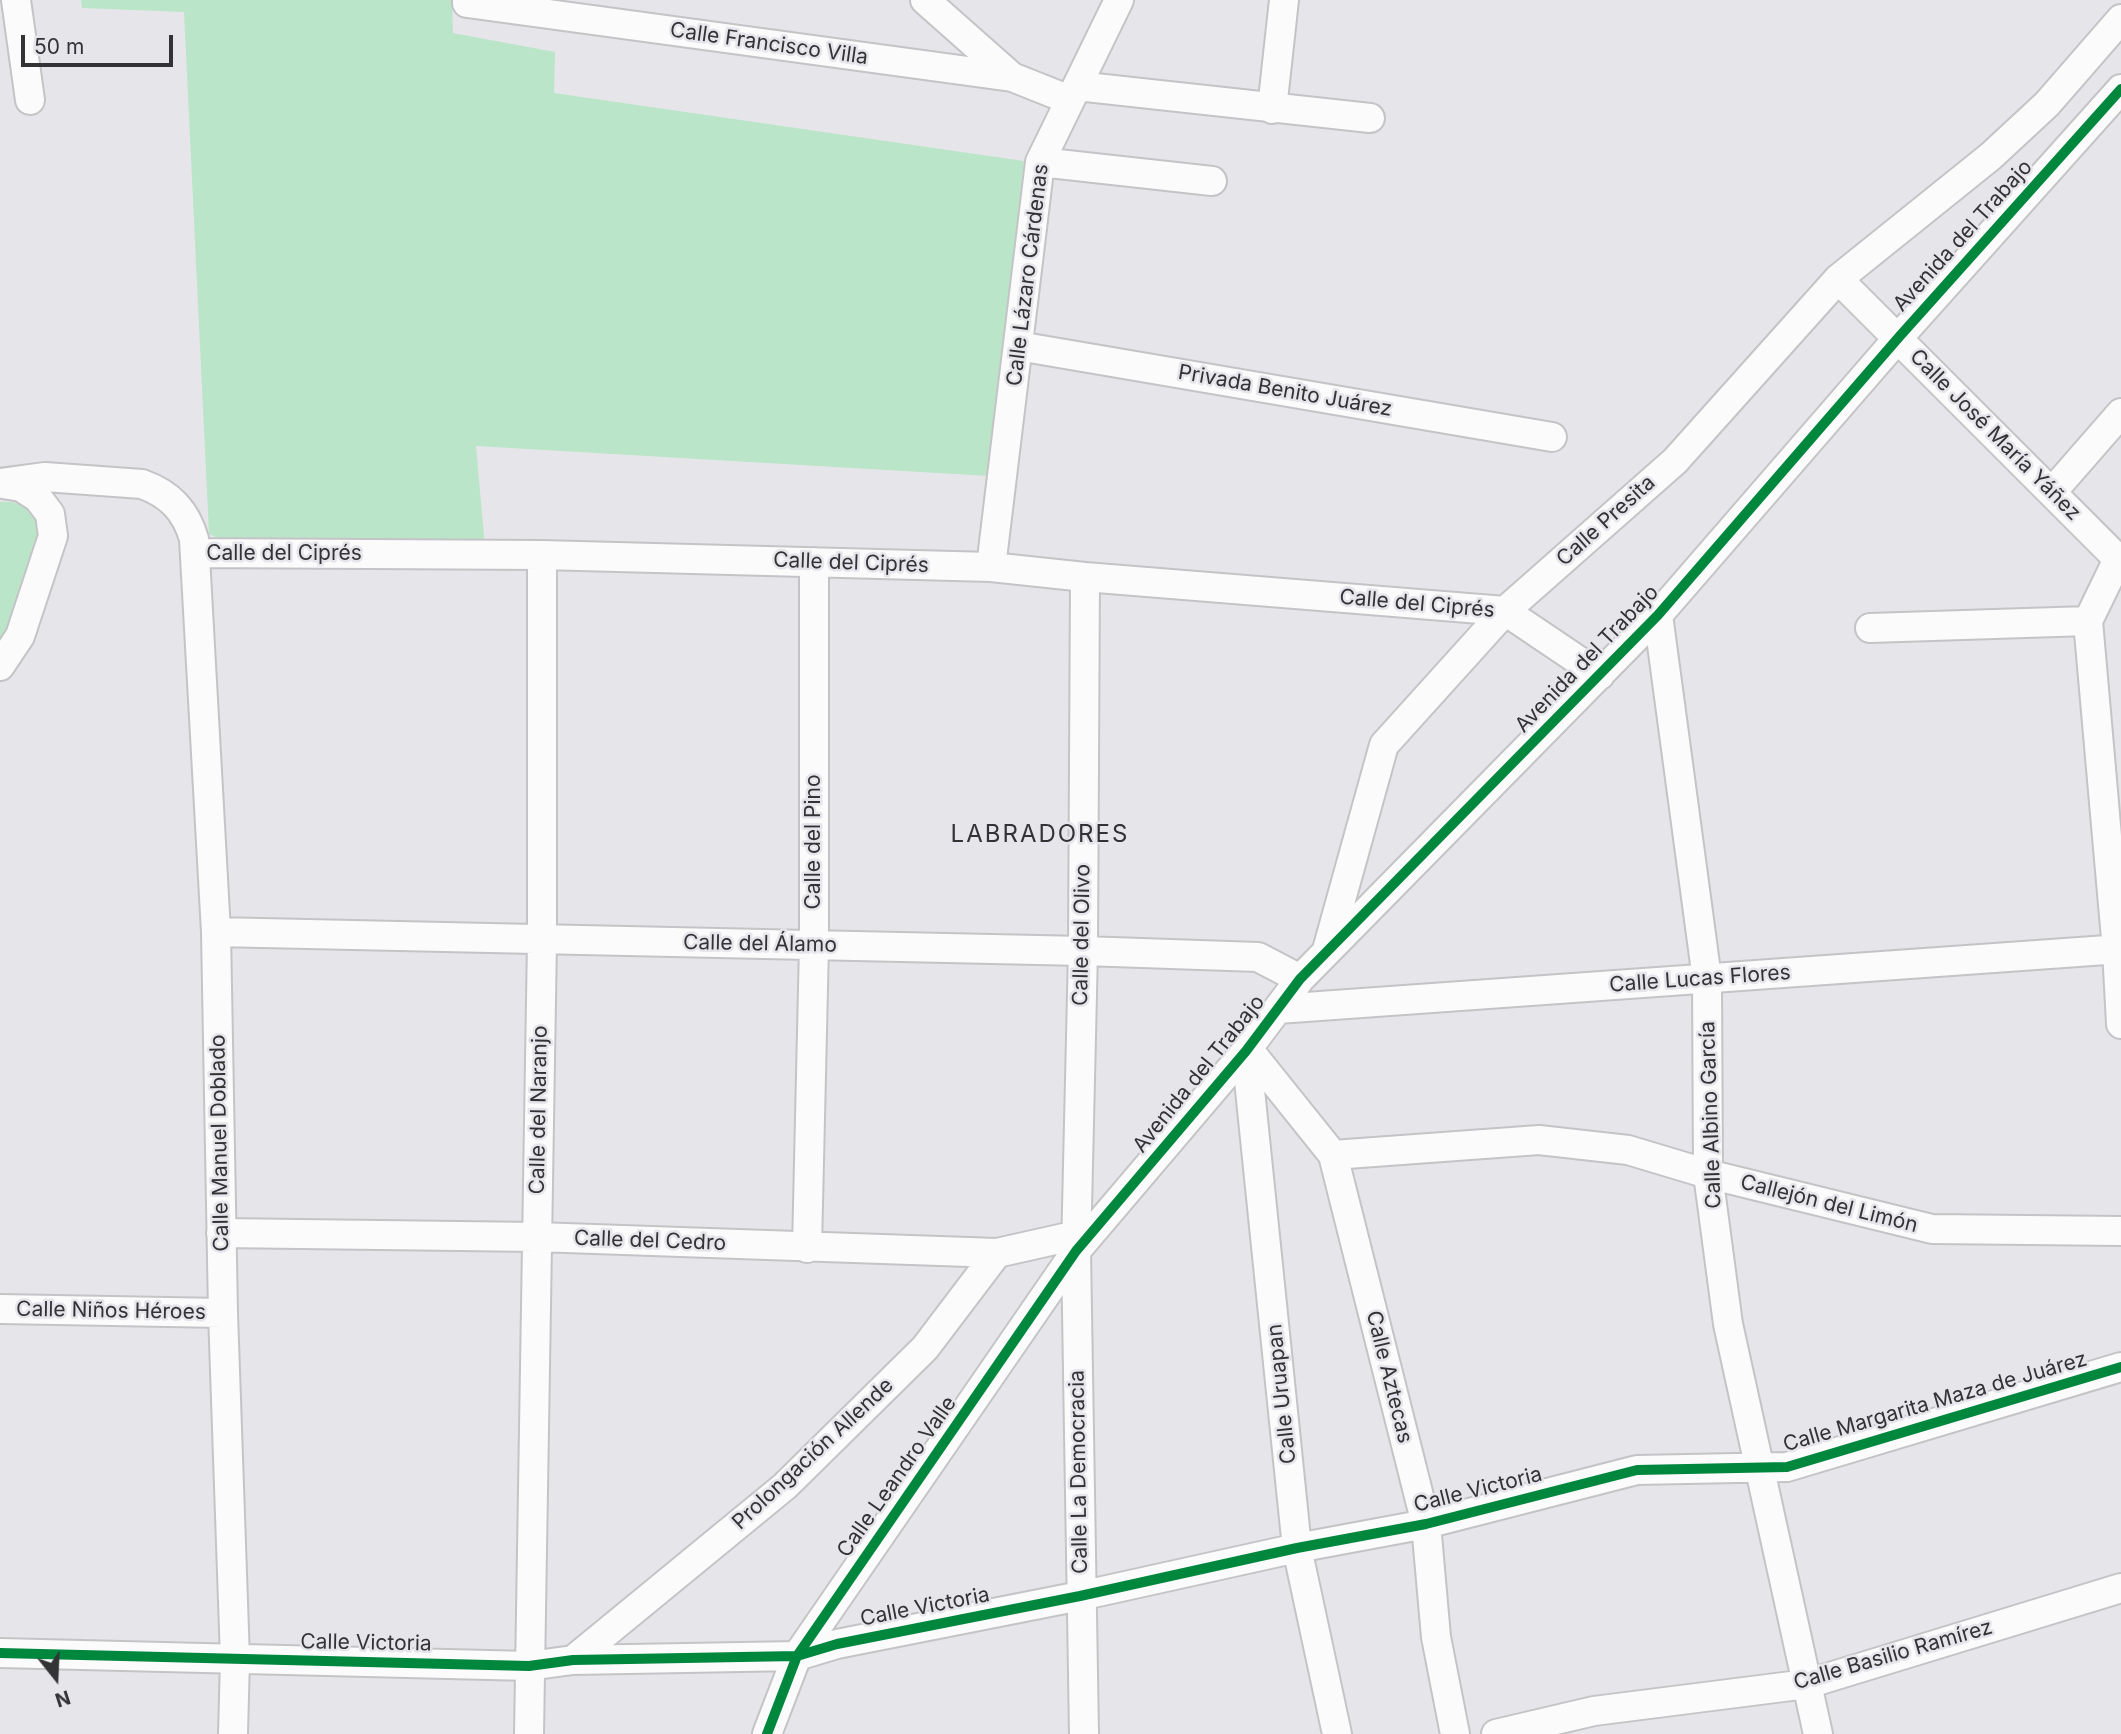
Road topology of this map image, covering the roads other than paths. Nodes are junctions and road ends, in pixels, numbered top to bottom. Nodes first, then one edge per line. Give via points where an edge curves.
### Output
1 (16, 0) edge
2 (467, 0) edge
3 (925, 0) edge
4 (1119, 0) edge
5 (1284, 0) edge
6 (2121, 19) edge
7 (1012, 77) junction
8 (2121, 89) edge
9 (1074, 93) junction
10 (30, 100) dead end
11 (1272, 109) junction
12 (1370, 118) dead end
13 (1040, 162) junction
14 (1212, 181) dead end
15 (1838, 279) junction
16 (1899, 337) junction
17 (1018, 346) junction
18 (2121, 413) edge
19 (1552, 436) dead end
20 (0, 483) edge
21 (2052, 492) junction
22 (196, 553) junction
23 (542, 555) junction
24 (2120, 560) edge
25 (814, 562) junction
26 (991, 567) junction
27 (1085, 577) junction
28 (1505, 611) junction
29 (1658, 615) junction
30 (2088, 621) junction
31 (1870, 628) dead end
32 (0, 666) edge
33 (1600, 675) junction
34 (216, 932) junction
35 (542, 939) junction
36 (814, 945) junction
37 (2119, 949) edge
38 (1083, 951) junction
39 (1327, 952) junction
40 (1300, 979) junction
41 (1707, 979) junction
42 (1278, 1009) junction
43 (2121, 1024) edge
44 (1247, 1050) junction
45 (1333, 1155) junction
46 (1708, 1174) junction
47 (2121, 1231) edge
48 (221, 1233) junction
49 (537, 1237) junction
50 (1077, 1243) junction
51 (807, 1248) junction
52 (997, 1253) junction
53 (0, 1309) edge
54 (223, 1313) junction
55 (2121, 1367) edge
56 (1759, 1468) junction
57 (1426, 1524) junction
58 (1297, 1548) junction
59 (2121, 1588) edge
60 (1080, 1596) junction
61 (0, 1653) edge
62 (797, 1656) junction
63 (235, 1659) junction
64 (573, 1660) junction
65 (529, 1666) junction
66 (1807, 1684) junction
67 (1594, 1723) edge
68 (233, 1734) edge
69 (530, 1734) edge
70 (767, 1734) edge
71 (1083, 1734) edge
72 (1337, 1734) edge
73 (1455, 1734) edge
74 (1496, 1734) edge
75 (1818, 1734) edge

1 - 10 street
2 - 7 street, Calle Francisco Villa
3 - 7 street
4 - 9 street, Calle Lázaro Cárdenas
5 - 11 street
6 - 15 street, Calle Presita via 2047,104
7 - 9 street, Calle Francisco Villa
8 - 16 street, Avenida del Trabajo
9 - 11 street, Calle Francisco Villa
9 - 13 street, Calle Lázaro Cárdenas
11 - 12 street, Calle Francisco Villa
13 - 14 street
13 - 17 street, Calle Lázaro Cárdenas
15 - 16 street, Calle José María Yáñez
15 - 28 street, Calle Presita via 1675,461
16 - 21 street, Calle José María Yáñez
16 - 29 street, Avenida del Trabajo
17 - 19 street, Privada Benito Juárez
17 - 26 street, Calle Lázaro Cárdenas
18 - 21 street
20 - 22 street, Calle Manuel Doblado via 45,477 130,482 154,488 175,502 190,525
20 - 32 street via 21,487 38,498 50,514 53,536 20,636
21 - 24 street, Calle José María Yáñez
22 - 23 street, Calle del Ciprés
22 - 34 street, Calle Manuel Doblado
23 - 25 street, Calle del Ciprés
23 - 35 street, Calle del Naranjo
24 - 30 street
25 - 26 street, Calle del Ciprés
25 - 36 street, Calle del Pino
26 - 27 street, Calle del Ciprés
27 - 28 street, Calle del Ciprés
27 - 38 street, Calle del Olivo
28 - 33 street
28 - 39 street, Calle Presita via 1384,745
29 - 33 street, Avenida del Trabajo
29 - 41 street, Calle Albino García
30 - 31 street
30 - 37 street
33 - 39 street, Avenida del Trabajo
34 - 35 street, Calle del Álamo
34 - 48 street, Calle Manuel Doblado
35 - 36 street, Calle del Álamo
35 - 49 street, Calle del Naranjo
36 - 38 street, Calle del Álamo
36 - 51 street, Calle del Pino
37 - 41 street, Calle Lucas Flores
37 - 43 street
38 - 40 street, Calle del Álamo via 1258,957
38 - 50 street, Calle del Olivo
39 - 40 street, Avenida del Trabajo
40 - 42 street, Avenida del Trabajo
41 - 42 street, Calle Lucas Flores
41 - 46 street, Calle Albino García
42 - 44 street, Avenida del Trabajo
44 - 45 street, Calle Aztecas
44 - 50 street, Avenida del Trabajo
44 - 58 street, Calle Uruapan
45 - 46 street, Callejón del Limón via 1539,1140 1628,1150
45 - 57 street, Calle Aztecas
46 - 47 street, Callejón del Limón via 1932,1229
46 - 56 street, Calle Albino García via 1728,1324
48 - 49 street, Calle del Cedro
48 - 54 street, Calle Manuel Doblado
49 - 51 street, Calle del Cedro
49 - 65 street, Calle del Naranjo
50 - 52 street, Calle del Cedro
50 - 60 street, Calle La Democracia
50 - 62 street, Calle Leandro Valle
51 - 52 street, Calle del Cedro
52 - 64 street, Prolongación Allende via 925,1348 785,1486
53 - 54 street, Calle Niños Héroes
54 - 63 street, Calle Manuel Doblado
55 - 56 street, Calle Margarita Maza de Juárez via 1787,1467
56 - 57 street, Calle Victoria via 1637,1470
56 - 66 street, Calle Albino García
57 - 58 street, Calle Victoria
57 - 73 street, Calle Aztecas via 1436,1637
58 - 60 street, Calle Victoria
58 - 72 street, Calle Uruapan
59 - 66 street, Calle Basilio Ramírez
60 - 62 street, Calle Victoria
60 - 71 street, Calle La Democracia
61 - 63 street, Calle Victoria
62 - 64 street, Calle Victoria
62 - 70 street, Calle Leandro Valle
63 - 65 street, Calle Victoria
63 - 68 street, Calle Manuel Doblado
64 - 65 street, Calle Victoria
65 - 69 street, Calle del Naranjo
66 - 67 street, Calle Basilio Ramírez
66 - 75 street, Calle Albino García
67 - 74 street, Calle Basilio Ramírez

